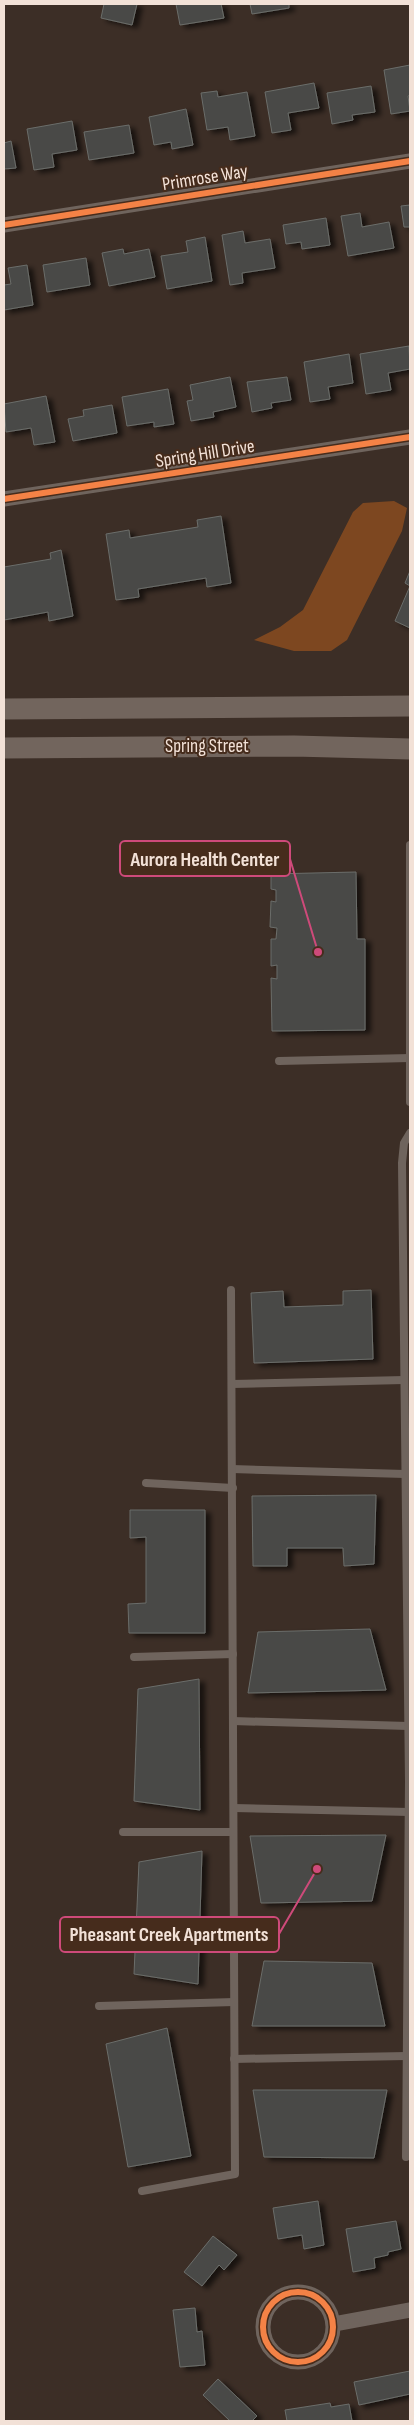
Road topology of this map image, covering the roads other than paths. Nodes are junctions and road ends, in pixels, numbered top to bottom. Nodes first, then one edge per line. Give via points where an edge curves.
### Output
1 (410, 161) edge
2 (4, 225) edge
3 (410, 437) edge
4 (4, 499) edge
5 (410, 706) edge
6 (4, 709) edge
7 (4, 748) edge
8 (410, 749) edge
9 (410, 845) edge
10 (410, 955) edge
11 (410, 1058) edge
12 (279, 1061) dead end
13 (410, 1102) edge
14 (410, 1133) edge
15 (406, 1228) edge
16 (230, 1290) dead end
17 (404, 1380) junction
18 (232, 1384) junction
19 (407, 1408) edge
20 (232, 1469) junction
21 (405, 1474) junction
22 (146, 1483) dead end
23 (232, 1488) junction
24 (408, 1575) edge
25 (233, 1654) junction
26 (134, 1657) dead end
27 (233, 1721) junction
28 (408, 1726) junction
29 (409, 1750) edge
30 (234, 1808) junction
31 (409, 1812) junction
32 (123, 1832) dead end
33 (233, 1832) junction
34 (409, 1921) edge
35 (234, 2002) junction
36 (99, 2006) dead end
37 (407, 2056) junction
38 (234, 2059) junction
39 (408, 2108) edge
40 (406, 2157) dead end
41 (142, 2192) dead end
42 (410, 2310) edge
43 (334, 2324) junction

1 - 2 street, Primrose Way
3 - 4 street, Spring Hill Drive
5 - 6 main road, Spring Street
7 - 8 main road, Spring Street via 294,746
9 - 10 lane
10 - 11 lane
11 - 12 lane
11 - 13 lane
14 - 15 lane via 404,1143 402,1163
15 - 17 lane
16 - 18 lane
17 - 18 lane
17 - 19 lane
18 - 20 lane
19 - 21 lane
20 - 21 lane
20 - 23 lane
21 - 24 lane
22 - 23 lane
23 - 25 lane
24 - 28 lane
25 - 26 lane
25 - 27 lane
27 - 28 lane
27 - 30 lane
28 - 29 lane
29 - 31 lane
30 - 31 lane
30 - 33 lane
31 - 34 lane
32 - 33 lane
33 - 35 lane
34 - 37 lane
35 - 36 lane
35 - 38 lane
37 - 38 lane
37 - 39 lane
38 - 41 lane via 235,2174
39 - 40 lane
42 - 43 street
43 - 43 street via 325,2303 315,2296 298,2292 281,2296 272,2304 263,2325 264,2337 273,2352 287,2361 310,2361 328,2346

